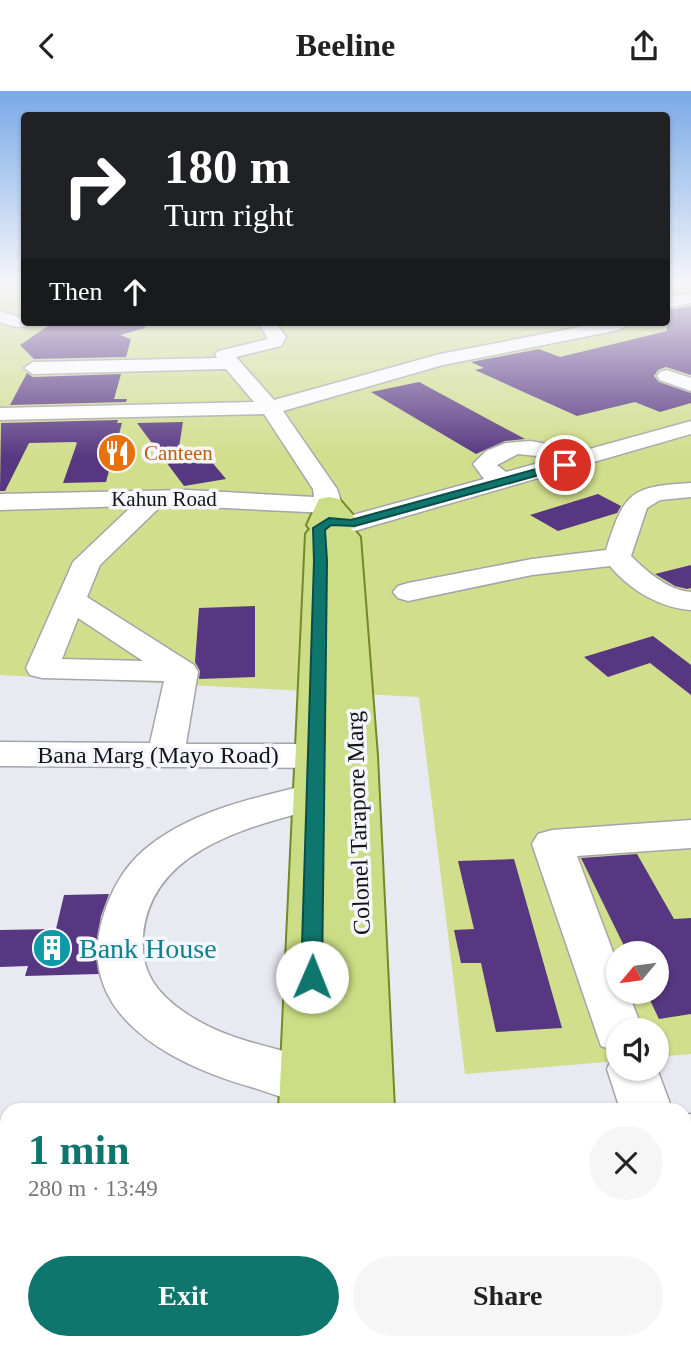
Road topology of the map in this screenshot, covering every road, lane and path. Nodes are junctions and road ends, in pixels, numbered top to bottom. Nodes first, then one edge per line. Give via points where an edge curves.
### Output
1 (276, 341) edge
2 (545, 341) edge
3 (608, 341) edge
4 (614, 343) dead end
5 (453, 357) junction
6 (33, 368) dead end
7 (224, 371) junction
8 (486, 373) dead end
9 (667, 376) dead end
10 (148, 382) dead end
11 (691, 385) edge
12 (270, 408) junction
13 (232, 409) junction
14 (0, 414) edge
15 (691, 427) edge
16 (691, 435) edge
17 (691, 490) edge
18 (155, 498) junction
19 (0, 502) edge
20 (338, 526) junction
21 (617, 557) junction
22 (408, 593) dead end
23 (72, 601) junction
24 (689, 604) edge
25 (182, 672) junction
26 (0, 754) edge
27 (166, 755) junction
28 (330, 770) junction
29 (691, 834) edge
30 (613, 1018) edge
31 (636, 1081) edge
32 (309, 1095) edge
33 (364, 1103) edge
34 (644, 1103) edge

1 - 7 street
2 - 5 street
3 - 4 street
5 - 8 street
5 - 12 street
6 - 7 street
7 - 10 street
7 - 12 street
7 - 13 street
9 - 11 street
12 - 13 street
12 - 20 street via 325,489
13 - 14 street
15 - 20 street, Kahun Road
16 - 20 street, Kahun Road via 448,509
17 - 21 street via 645,495 634,506
18 - 19 street, Kahun Road
18 - 20 street, Kahun Road via 234,498
18 - 23 street via 87,562
20 - 28 main road, Colonel Tarapore Marg
21 - 22 street via 533,567
21 - 24 street via 668,597
23 - 25 street
23 - 25 street via 42,669
25 - 27 street
26 - 27 street, Bana Marg (Mayo Road)
27 - 28 street, Bana Marg (Mayo Road)
28 - 32 main road, Colonel Tarapore Marg
28 - 32 street via 166,856 143,877 133,895 119,944 125,985 147,1010 215,1055
28 - 33 main road, Colonel Tarapore Marg
29 - 30 street via 552,844
31 - 34 street

